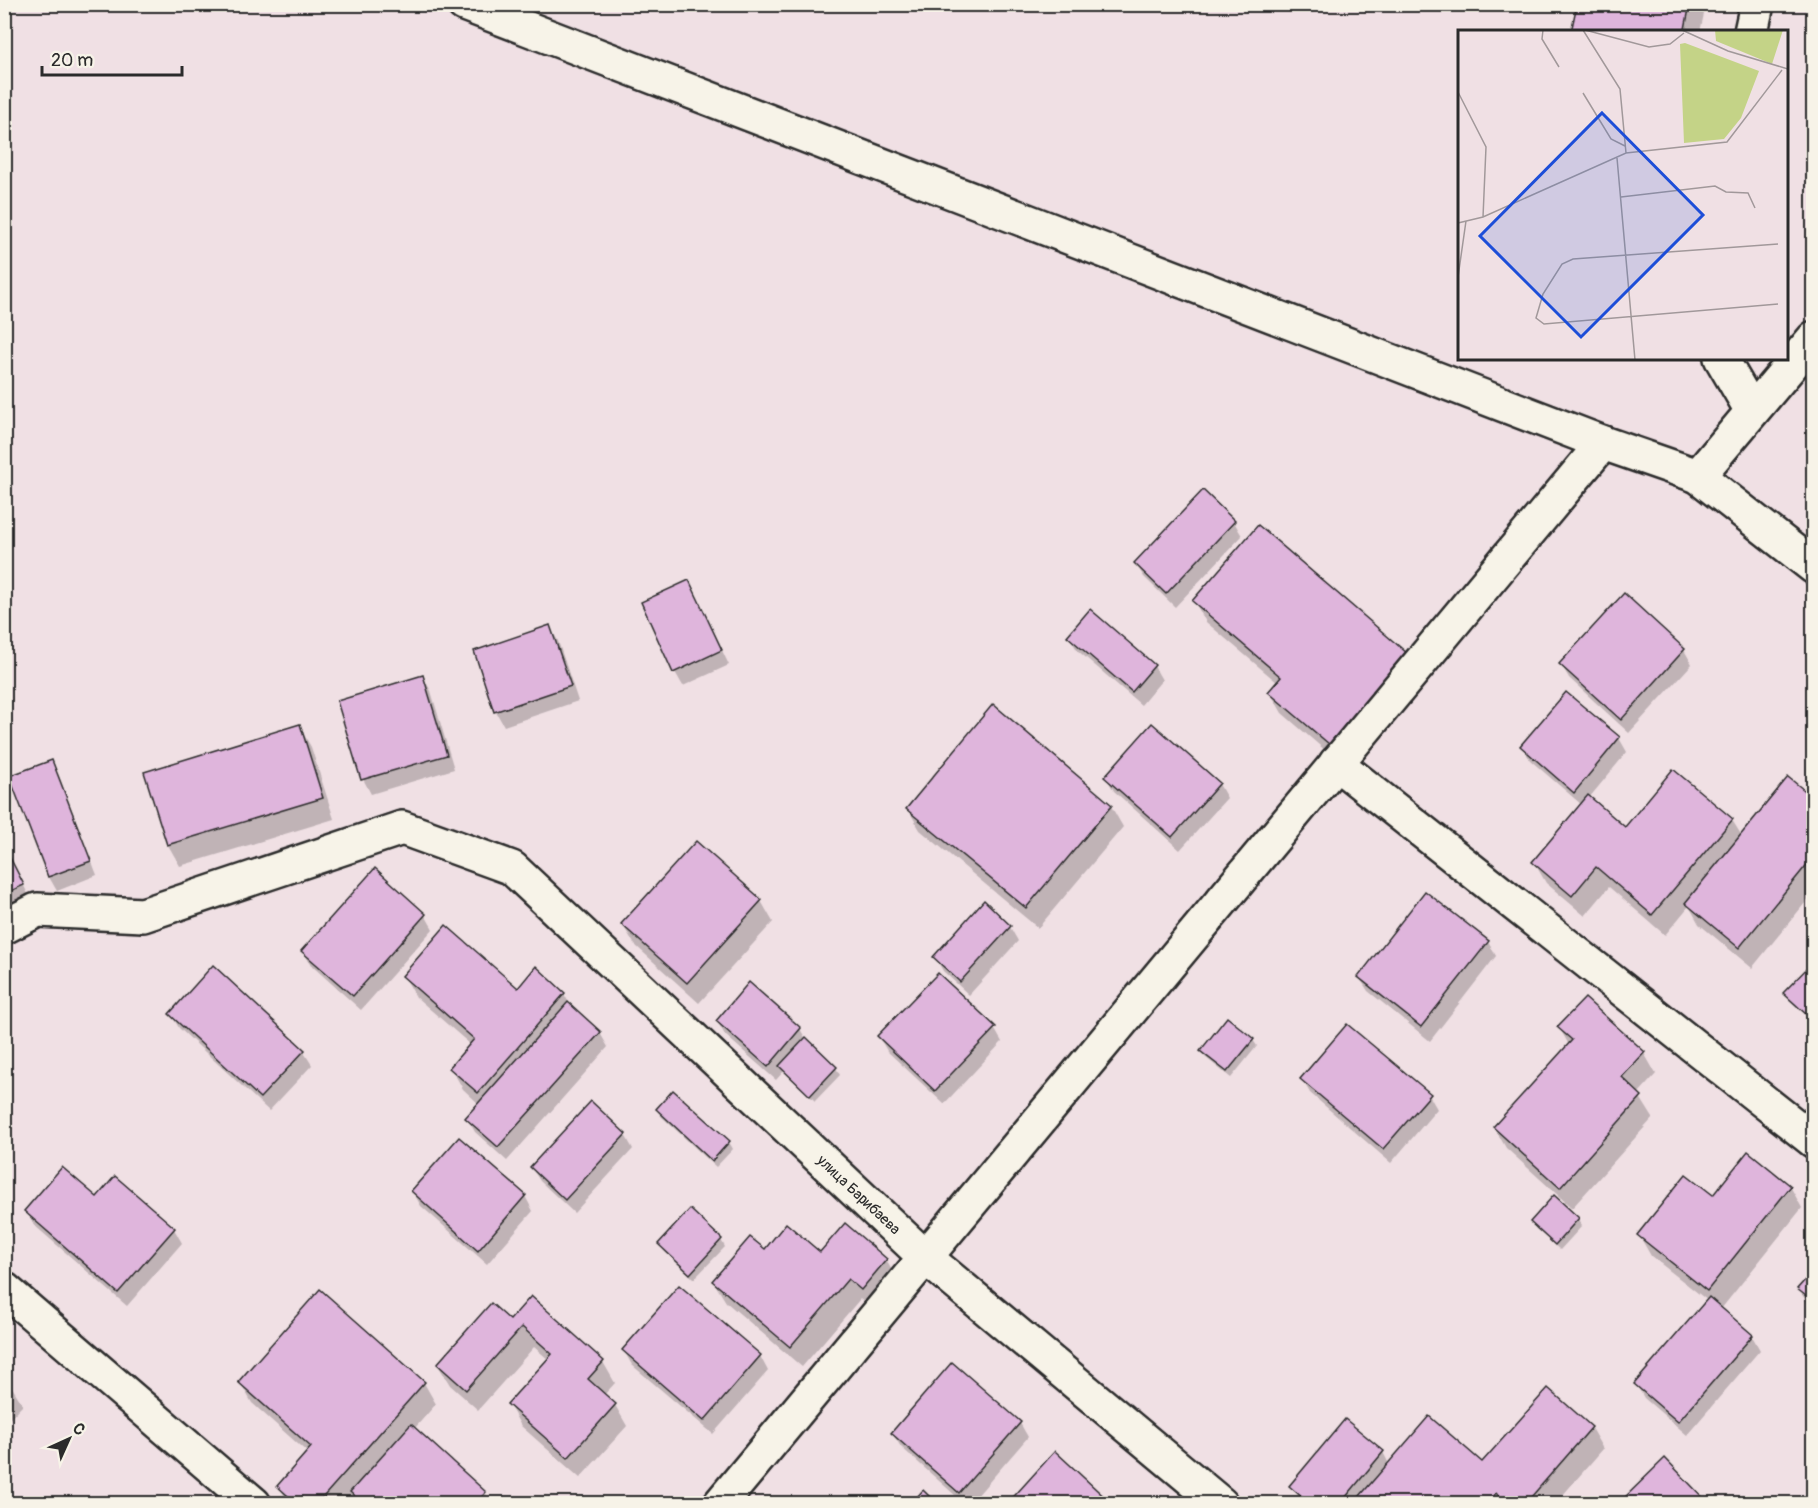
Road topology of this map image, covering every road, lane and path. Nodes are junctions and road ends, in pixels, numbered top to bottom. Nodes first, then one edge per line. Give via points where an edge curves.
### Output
1 (464, 4) edge
2 (1757, 4) edge
3 (1751, 30) edge
4 (1814, 338) edge
5 (1722, 360) edge
6 (1752, 411) junction
7 (1603, 442) junction
8 (1698, 476) junction
9 (1814, 567) edge
10 (1336, 763) junction
11 (4, 927) edge
12 (1814, 1141) edge
13 (926, 1257) junction
14 (4, 1289) edge
15 (254, 1503) edge
16 (720, 1503) edge
17 (1221, 1503) edge

1 - 7 street
2 - 3 street
4 - 6 street
5 - 6 street
6 - 8 street
7 - 8 street
7 - 10 street
8 - 9 street
10 - 12 street
10 - 13 street
11 - 13 street, улица Барибаева via 37,910 143,915 402,828 512,868
13 - 16 street
13 - 17 street, улица Барибаева
14 - 15 street

